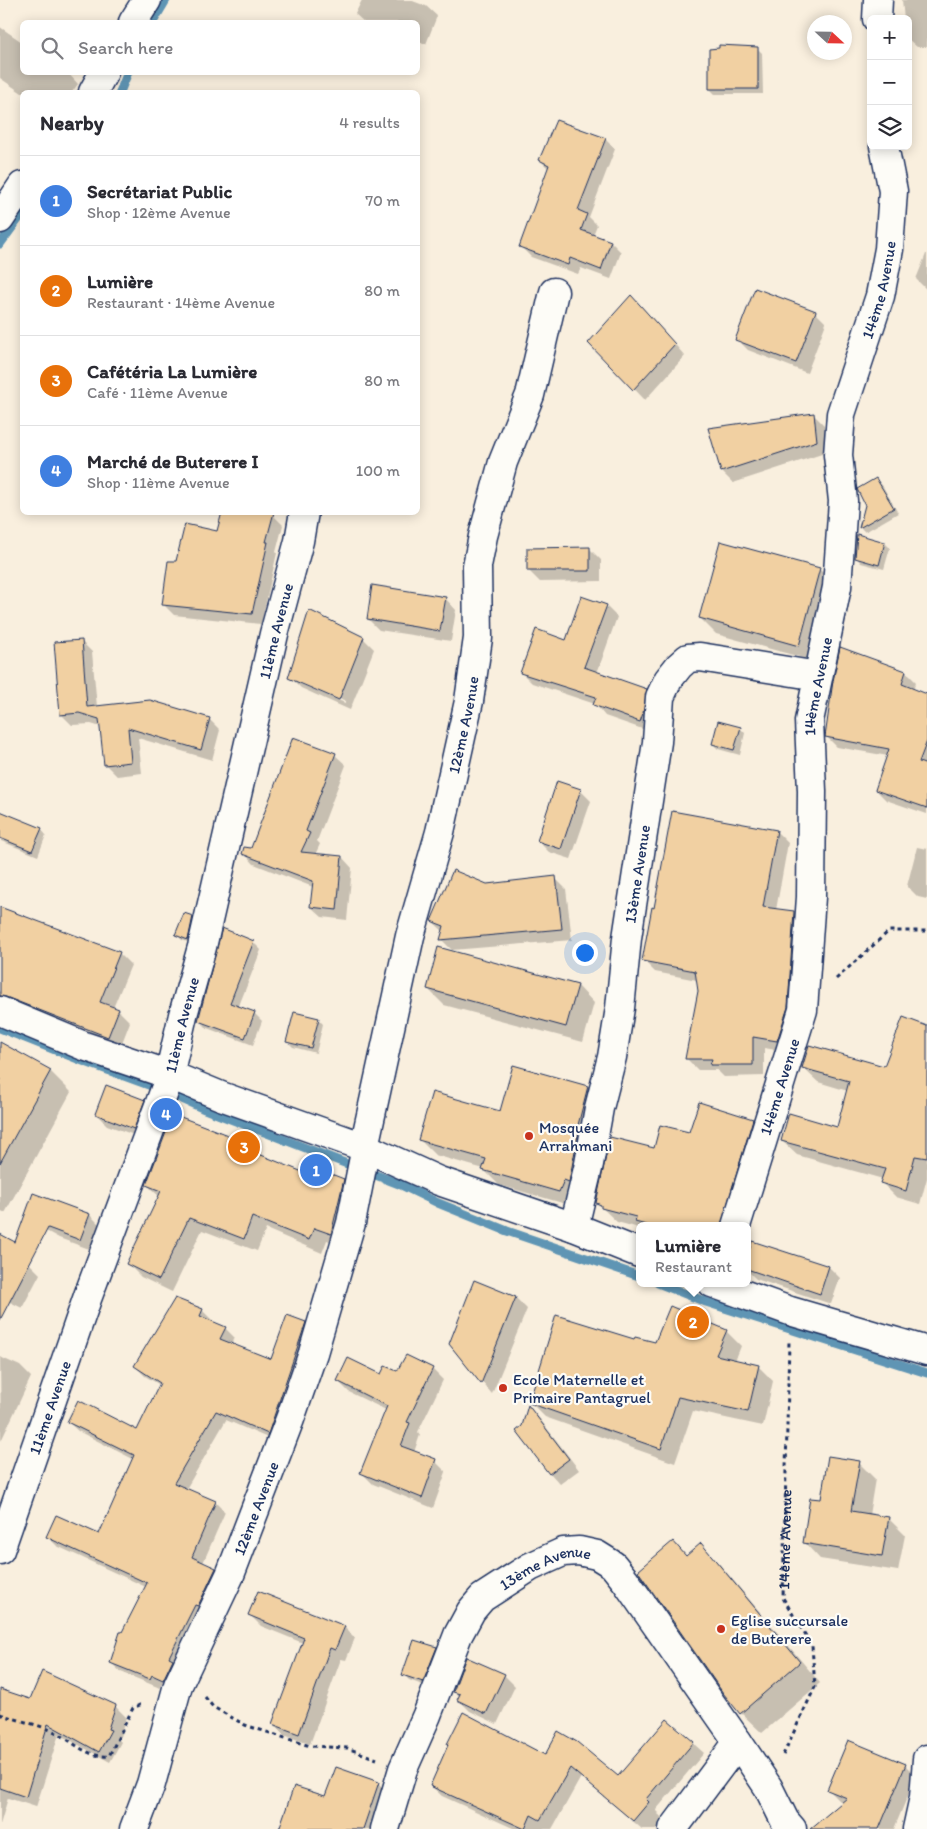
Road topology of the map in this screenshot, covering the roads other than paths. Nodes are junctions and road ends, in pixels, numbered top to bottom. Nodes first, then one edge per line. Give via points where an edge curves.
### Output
1 (147, 0) edge
2 (878, 0) edge
3 (877, 15) edge
4 (134, 20) edge
5 (102, 75) edge
6 (94, 90) edge
7 (885, 150) edge
8 (20, 189) edge
9 (0, 218) edge
10 (554, 292) dead end
11 (303, 515) edge
12 (818, 676) junction
13 (0, 1012) edge
14 (165, 1089) junction
15 (363, 1162) junction
16 (737, 1222) edge
17 (574, 1227) junction
18 (636, 1252) edge
19 (725, 1287) edge
20 (927, 1351) edge
21 (0, 1550) edge
22 (738, 1742) junction
23 (927, 1758) edge
24 (134, 1829) edge
25 (385, 1829) edge
26 (674, 1829) edge
27 (792, 1829) edge
28 (917, 1829) edge

1 - 4 street
2 - 3 street
5 - 6 street
7 - 12 street, 14ème Avenue via 893,191 889,249 880,296 841,414 838,456 843,501 837,587
8 - 9 street
10 - 15 street, 12ème Avenue via 530,395 503,462 482,536 477,566 478,638 469,701 440,832 408,945
11 - 14 street, 11ème Avenue via 202,947
12 - 16 street, 14ème Avenue via 809,721 811,897 803,1010
12 - 17 street, 13ème Avenue via 700,657 688,658 678,666 660,697 657,742 612,1057
13 - 14 street via 84,1046
14 - 15 street via 221,1096
14 - 21 street, 11ème Avenue via 88,1296
15 - 17 street via 439,1181
15 - 24 street, 12ème Avenue via 351,1223 290,1420 230,1576 178,1685 151,1784
17 - 18 street
19 - 20 street
22 - 25 street, 13ème Avenue via 613,1566 597,1555 563,1552 530,1567 482,1598 471,1611 403,1769
22 - 26 street
22 - 27 street, 13ème Avenue
23 - 28 street

